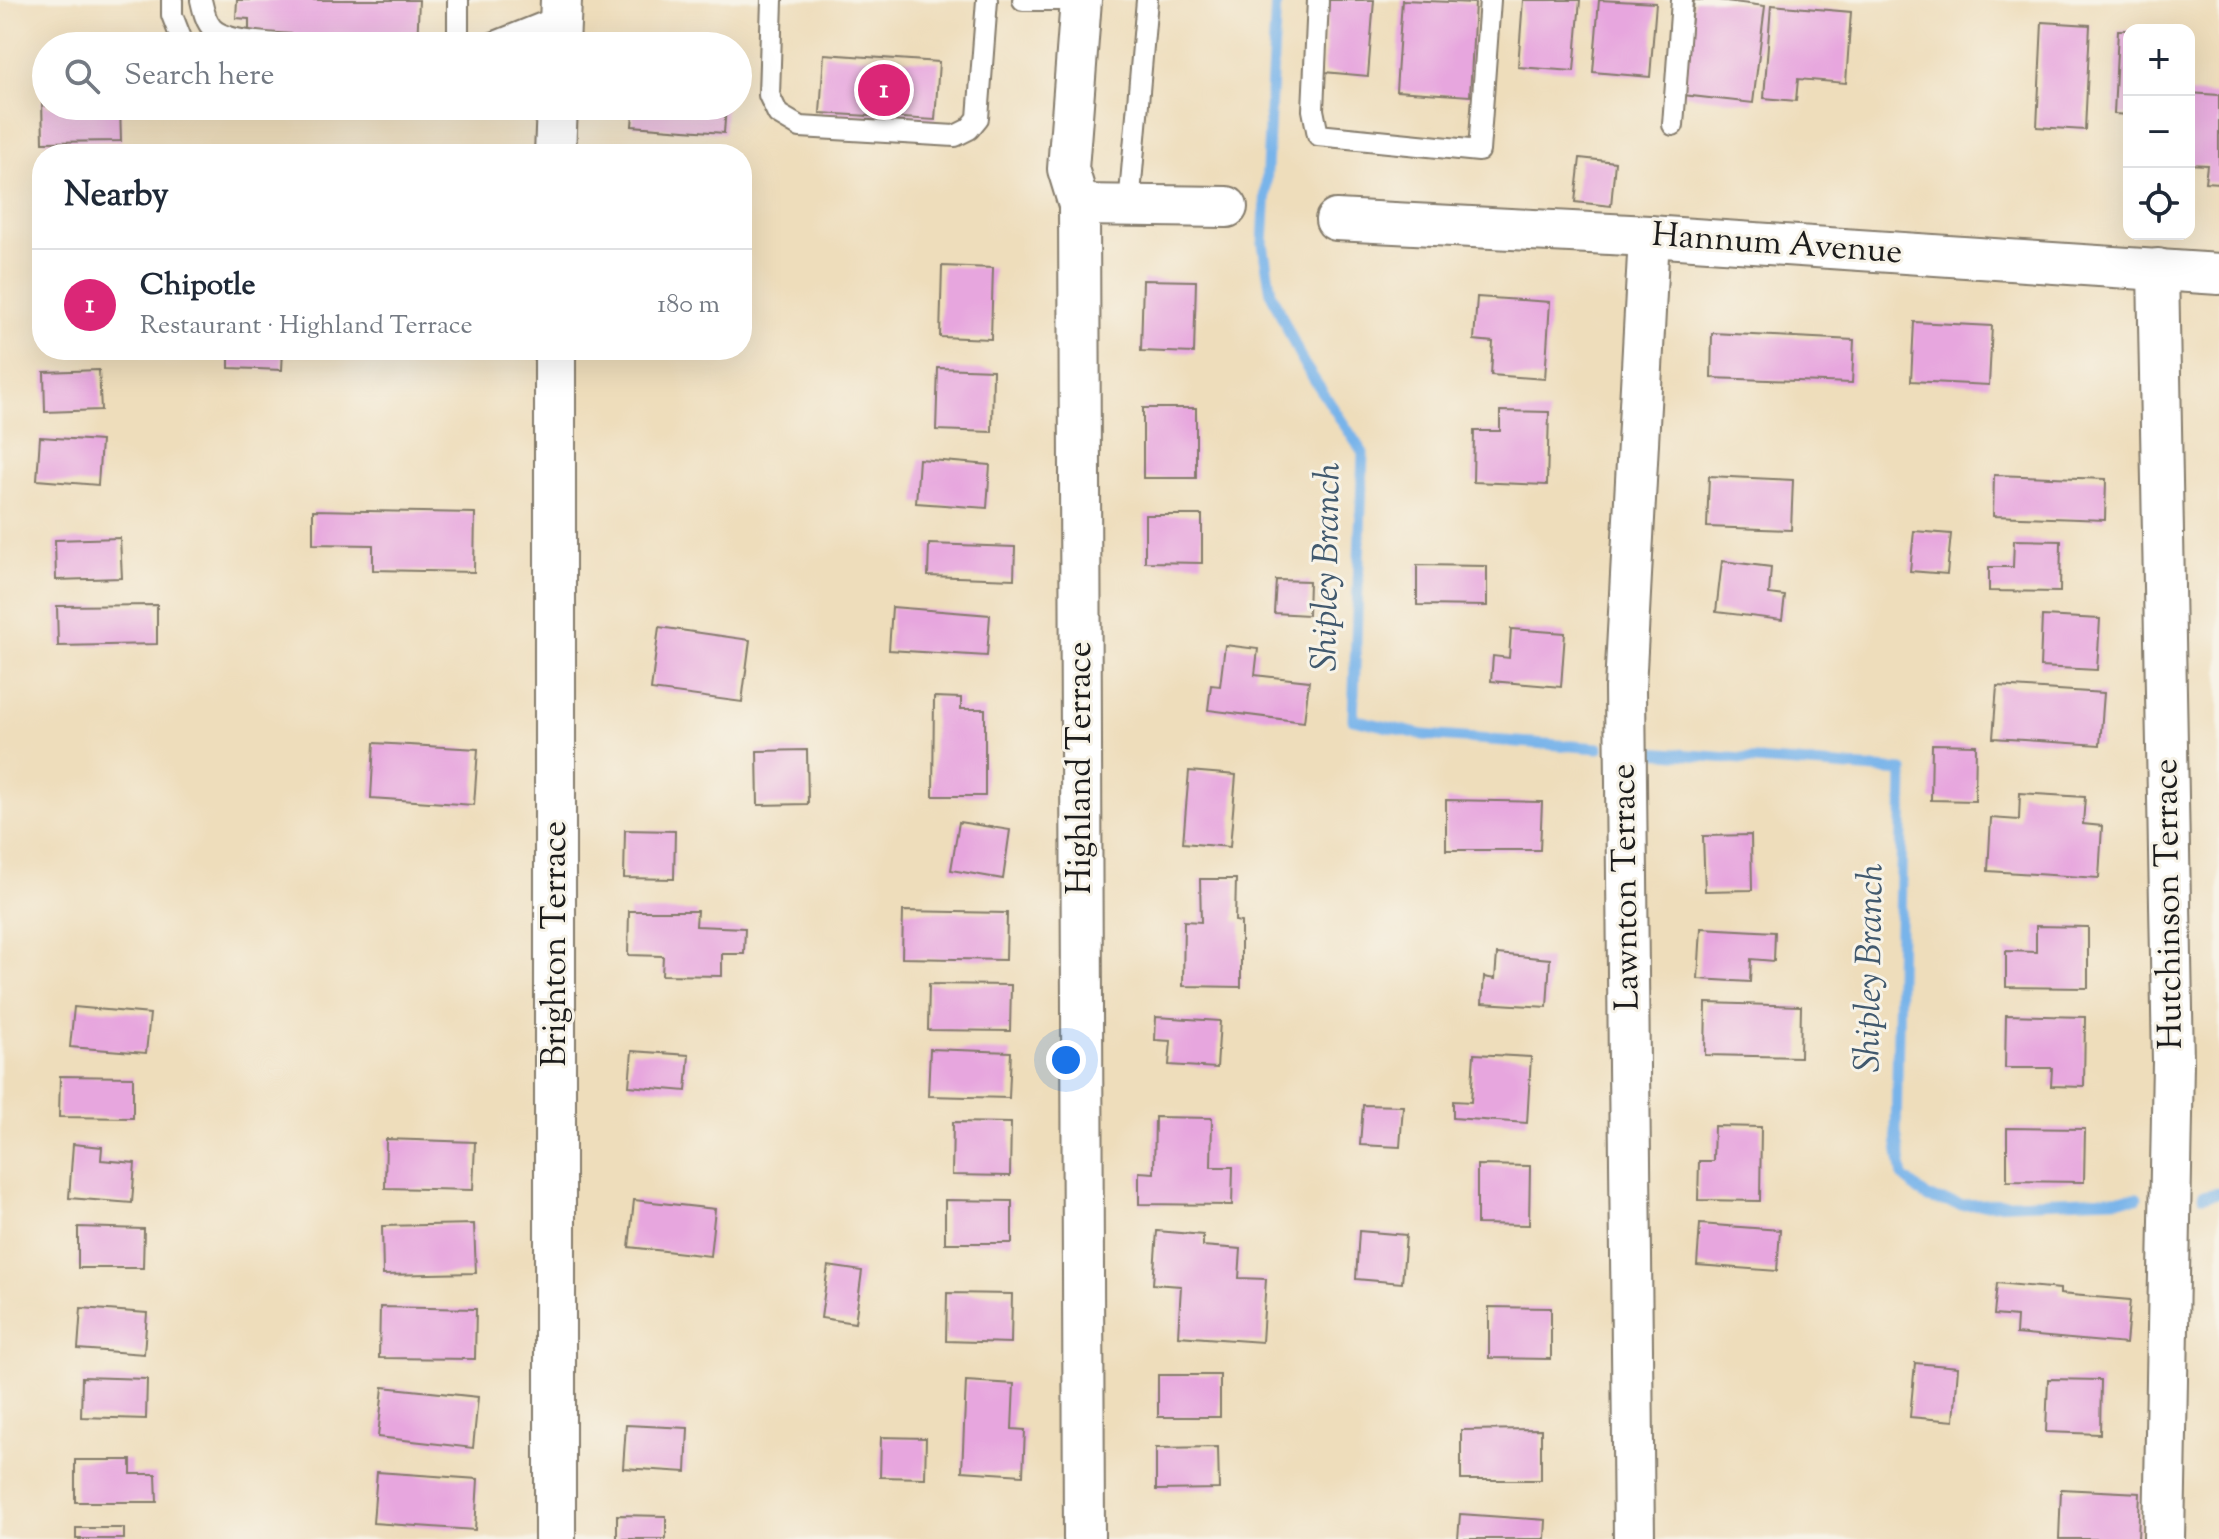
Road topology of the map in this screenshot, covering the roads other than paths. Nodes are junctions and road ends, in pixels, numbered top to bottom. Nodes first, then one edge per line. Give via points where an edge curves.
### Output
1 (172, 0) edge
2 (201, 0) edge
3 (458, 0) edge
4 (772, 0) edge
5 (987, 0) edge
6 (1023, 0) edge
7 (1068, 0) edge
8 (1081, 0) edge
9 (1147, 0) edge
10 (1318, 0) edge
11 (1490, 0) edge
12 (1682, 0) edge
13 (560, 21) edge
14 (179, 32) edge
15 (218, 32) edge
16 (458, 32) edge
17 (527, 32) edge
18 (556, 120) edge
19 (1673, 125) dead end
20 (555, 144) edge
21 (1079, 205) junction
22 (1129, 206) junction
23 (1227, 207) dead end
24 (1336, 220) dead end
25 (1649, 236) junction
26 (2158, 269) junction
27 (2219, 274) edge
28 (555, 360) edge
29 (555, 1539) edge
30 (1084, 1539) edge
31 (1634, 1539) edge
32 (2164, 1539) edge

1 - 14 lane
2 - 15 lane
3 - 16 lane
4 - 5 lane via 769,95 778,114 800,127 955,136 978,118
6 - 7 lane
8 - 21 street, Highland Terrace via 1068,169
9 - 22 lane
10 - 11 lane via 1313,110 1318,135 1479,151
12 - 19 lane
13 - 17 lane
18 - 20 street
21 - 22 street
21 - 30 street, Highland Terrace
22 - 23 street
24 - 25 street, Hannum Avenue
25 - 26 street, Hannum Avenue
25 - 31 street, Lawnton Terrace via 1625,688
26 - 27 street, Hannum Avenue
26 - 32 street, Hutchinson Terrace via 2173,1062
28 - 29 street, Brighton Terrace

